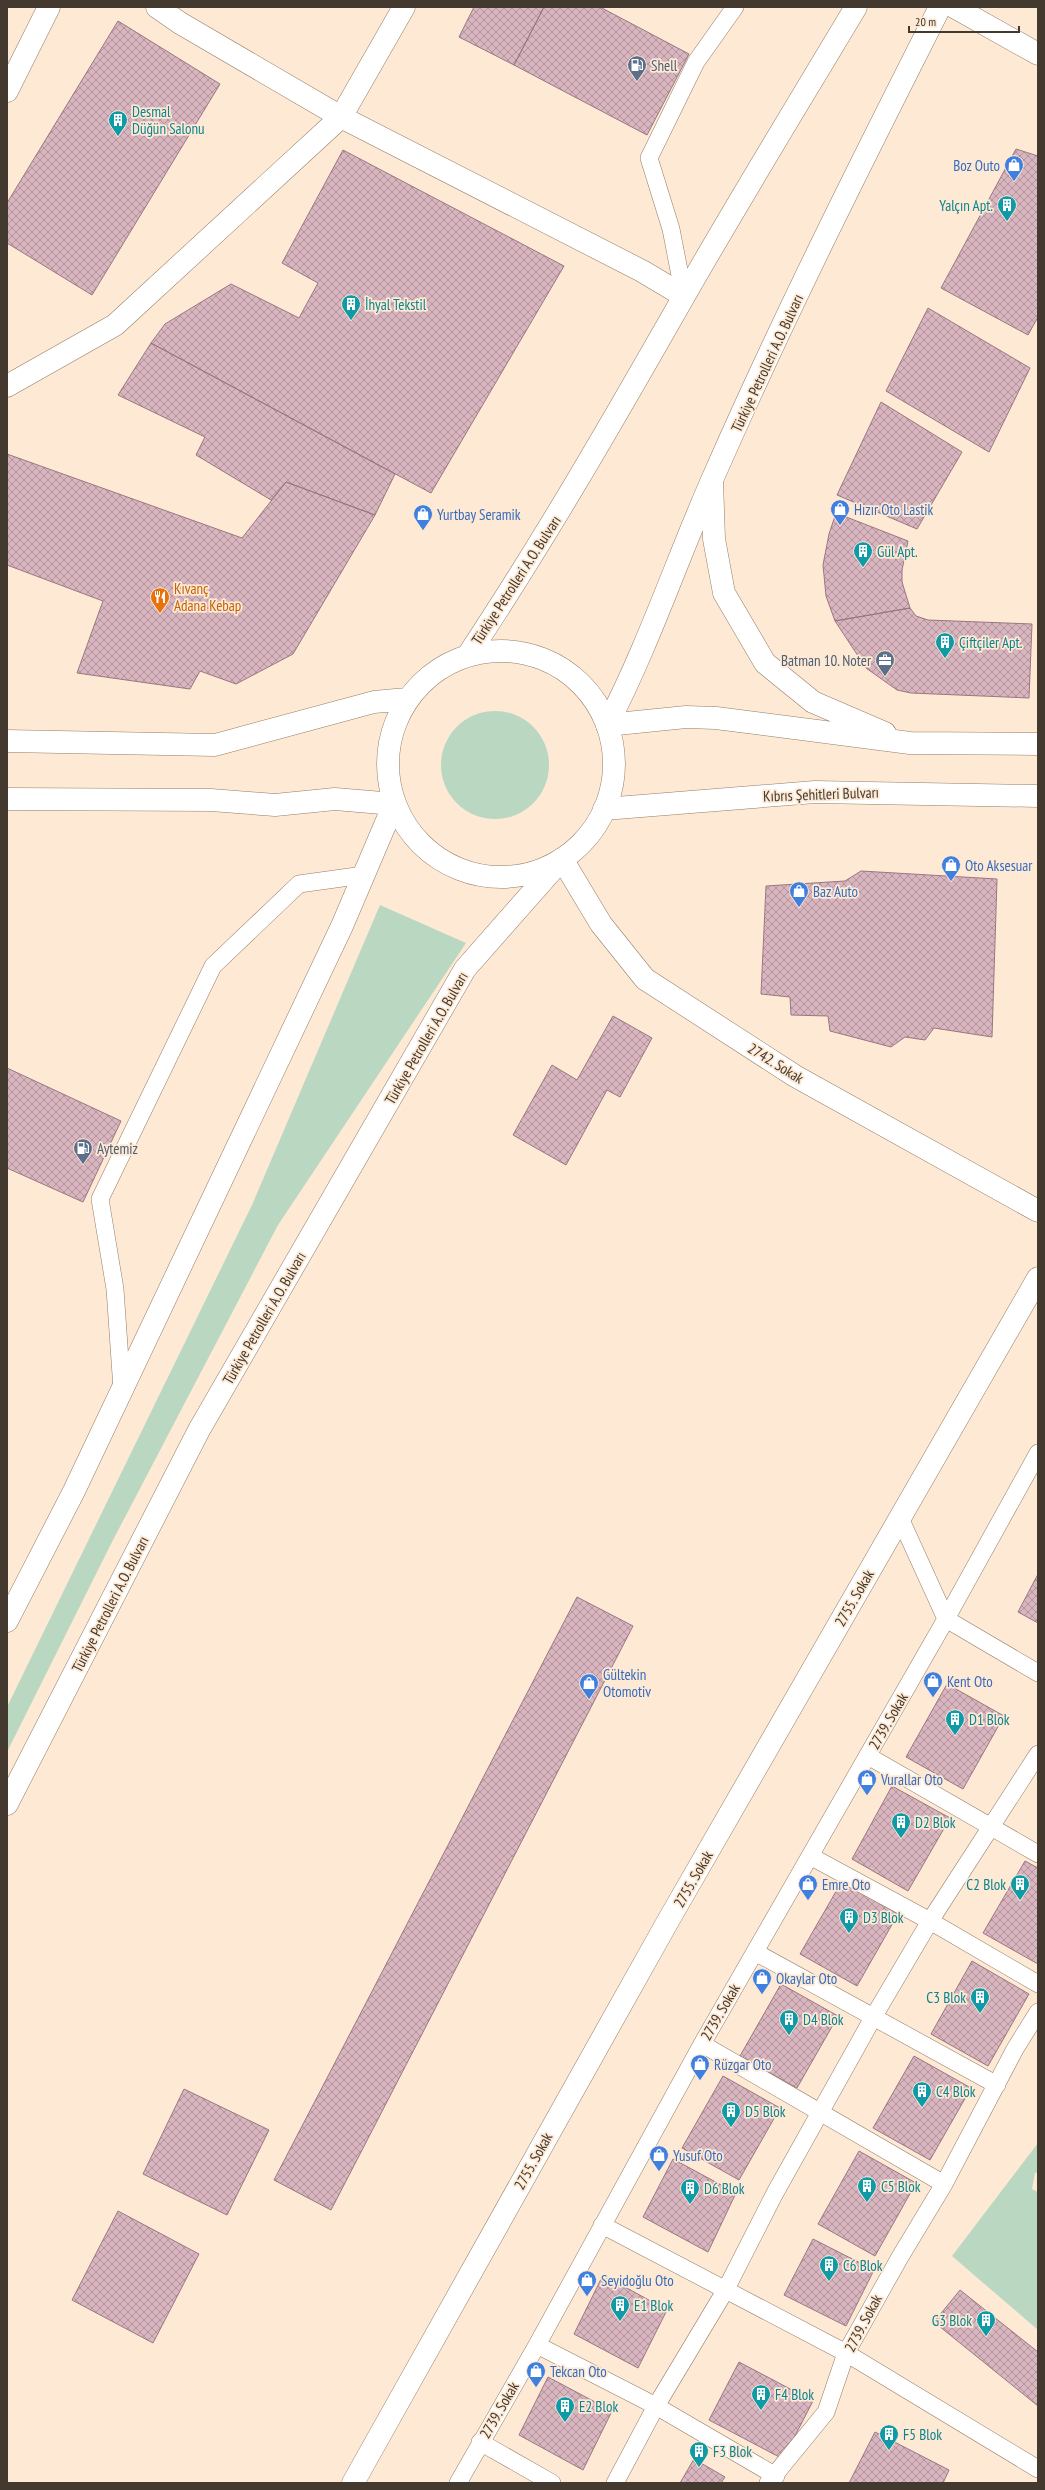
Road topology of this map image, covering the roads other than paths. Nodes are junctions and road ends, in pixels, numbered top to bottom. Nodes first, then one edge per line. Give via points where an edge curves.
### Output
1 (49, 7) edge
2 (157, 7) edge
3 (404, 7) edge
4 (735, 7) edge
5 (856, 7) edge
6 (940, 7) edge
7 (954, 7) edge
8 (1038, 54) edge
9 (7, 91) edge
10 (341, 117) junction
11 (684, 296) junction
12 (7, 386) edge
13 (712, 480) junction
14 (468, 655) junction
15 (407, 699) junction
16 (607, 725) junction
17 (7, 742) edge
18 (910, 743) junction
19 (1038, 744) edge
20 (1038, 796) edge
21 (7, 799) edge
22 (394, 804) junction
23 (604, 809) junction
24 (562, 859) junction
25 (364, 876) junction
26 (1038, 1211) edge
27 (1038, 1278) edge
28 (122, 1389) junction
29 (1038, 1453) edge
30 (1032, 1476) edge
31 (900, 1518) junction
32 (946, 1619) junction
33 (7, 1620) edge
34 (1038, 1673) edge
35 (1038, 1754) edge
36 (868, 1756) junction
37 (7, 1804) edge
38 (991, 1825) junction
39 (1038, 1854) edge
40 (810, 1856) junction
41 (930, 1921) junction
42 (754, 1952) junction
43 (1038, 1984) edge
44 (1038, 2012) edge
45 (874, 2016) junction
46 (702, 2044) junction
47 (997, 2085) junction
48 (822, 2112) junction
49 (944, 2184) junction
50 (602, 2225) junction
51 (725, 2291) junction
52 (537, 2345) junction
53 (846, 2353) junction
54 (656, 2406) junction
55 (480, 2442) junction
56 (1038, 2469) edge
57 (772, 2479) edge
58 (353, 2483) edge
59 (458, 2483) edge
60 (552, 2483) edge
61 (615, 2483) edge

1 - 9 main road
2 - 10 main road
3 - 10 main road
4 - 11 lane via 696,62 649,158 671,228
5 - 11 main road, Türkiye Petrolleri A.O. Bulvarı
6 - 13 main road, Türkiye Petrolleri A.O. Bulvarı via 844,198
7 - 8 main road
10 - 11 main road via 642,271
10 - 12 main road via 115,325
11 - 14 main road, Türkiye Petrolleri A.O. Bulvarı via 598,448 507,597
13 - 16 main road, Türkiye Petrolleri A.O. Bulvarı via 633,673
13 - 18 main road via 714,539 724,593 765,663 813,702
14 - 15 main road via 434,672
14 - 16 main road via 500,650 533,655 562,669 587,690
15 - 17 main road via 374,702 216,745
15 - 22 main road via 392,730 388,764
16 - 18 main road via 686,717 716,718
16 - 23 main road via 613,753 612,782
18 - 19 main road
20 - 23 main road, Kıbrıs Şehitleri Bulvarı via 815,792
21 - 22 main road via 211,800 275,805 335,799
22 - 24 main road via 410,834 435,857 465,872 498,878 531,873
22 - 25 main road
23 - 24 main road via 586,839
24 - 26 main road, 2742. Sokak via 601,924 645,979 796,1076
24 - 37 main road, Türkiye Petrolleri A.O. Bulvarı via 461,976 199,1430
25 - 28 main road
25 - 28 lane via 299,884 213,966 100,1199 115,1289
27 - 31 main road, 2755. Sokak
28 - 33 main road
29 - 30 lane, 2739. Sokak
30 - 32 lane, 2739. Sokak
31 - 32 lane
31 - 58 main road, 2755. Sokak via 668,1921
32 - 34 lane
32 - 36 lane, 2739. Sokak
35 - 38 lane
36 - 38 lane
36 - 40 lane, 2739. Sokak
38 - 39 lane
38 - 41 lane
40 - 41 lane
40 - 42 lane, 2739. Sokak
41 - 43 lane
41 - 45 lane
42 - 45 lane
42 - 46 lane, 2739. Sokak
44 - 47 lane, 2739. Sokak
45 - 47 lane
45 - 48 lane
46 - 48 lane
46 - 50 lane, 2739. Sokak
47 - 49 lane, 2739. Sokak
48 - 49 lane
48 - 51 lane via 775,2193
49 - 53 lane, 2739. Sokak
50 - 51 lane
50 - 52 lane, 2739. Sokak
51 - 53 lane
51 - 54 lane
52 - 54 lane
52 - 55 lane, 2739. Sokak
53 - 56 lane
53 - 57 lane, 2739. Sokak via 826,2412
54 - 57 lane
54 - 61 lane
55 - 59 lane, 2739. Sokak
55 - 60 lane

